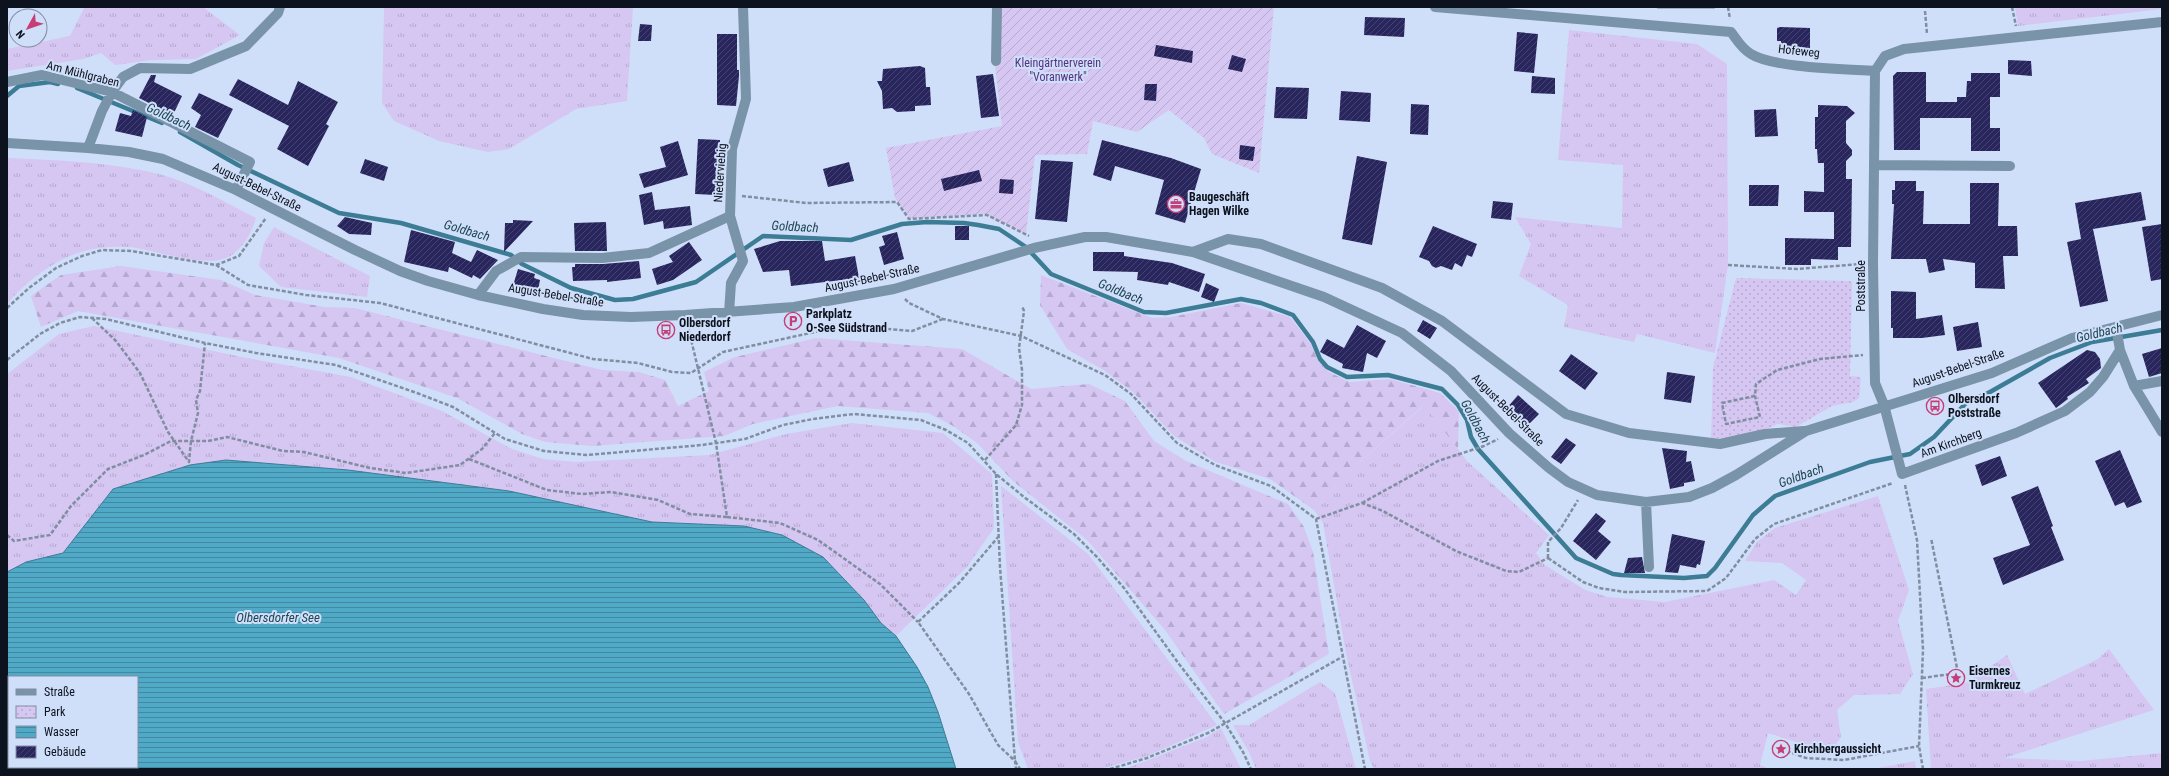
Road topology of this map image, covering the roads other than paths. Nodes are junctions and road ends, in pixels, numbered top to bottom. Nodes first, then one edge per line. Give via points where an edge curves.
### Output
1 (280, 7) edge
2 (743, 7) edge
3 (997, 7) edge
4 (1435, 7) edge
5 (2162, 22) edge
6 (996, 61) dead end
7 (1875, 71) junction
8 (7, 82) edge
9 (112, 92) junction
10 (7, 143) edge
11 (88, 148) junction
12 (1874, 165) junction
13 (2010, 166) dead end
14 (236, 190) junction
15 (730, 216) junction
16 (1193, 252) junction
17 (478, 295) junction
18 (729, 313) junction
19 (2162, 314) edge
20 (2116, 327) junction
21 (2119, 347) junction
22 (2162, 380) edge
23 (2134, 386) junction
24 (1884, 405) junction
25 (1806, 431) junction
26 (2162, 432) edge
27 (1646, 502) junction
28 (1649, 567) dead end

1 - 9 street via 278,13 246,46 190,69 140,68 123,77
2 - 15 street, Niederviebig via 746,99 732,149
3 - 6 street
4 - 7 street, Hofeweg via 1731,32 1742,48 1764,60
5 - 7 street via 1904,49 1885,56
7 - 12 street, Poststraße
8 - 9 street, Am Mühlgraben via 42,75
9 - 11 street
9 - 14 street, Am Mühlgraben via 250,162
10 - 11 street, August-Bebel-Straße
11 - 14 street, August-Bebel-Straße via 130,152 163,159
12 - 13 street
12 - 24 street, Poststraße via 1875,383
14 - 17 street, August-Bebel-Straße via 400,271
15 - 17 street via 649,253 602,258 522,257 496,271
15 - 18 street, Niederviebig via 743,261 730,283
16 - 18 street, August-Bebel-Straße via 1106,237 1085,237 1039,247 894,289 794,307
16 - 25 street, August-Bebel-Straße via 1228,239 1261,244 1382,288 1442,321 1566,414 1630,433 1720,444 1765,434
16 - 27 street, August-Bebel-Straße via 1324,297 1402,333 1451,371 1509,433 1568,482 1597,495
17 - 18 street, August-Bebel-Straße via 583,315 625,317
19 - 20 street, August-Bebel-Straße
20 - 21 street
20 - 24 street, August-Bebel-Straße via 2072,338 1992,373
21 - 23 street
21 - 24 street, Am Kirchberg via 2103,377 2090,392 2065,411 2016,433 1902,474
22 - 23 street
23 - 26 street
24 - 25 street, August-Bebel-Straße
25 - 27 street, August-Bebel-Straße via 1736,476 1712,488 1689,497
27 - 28 street

